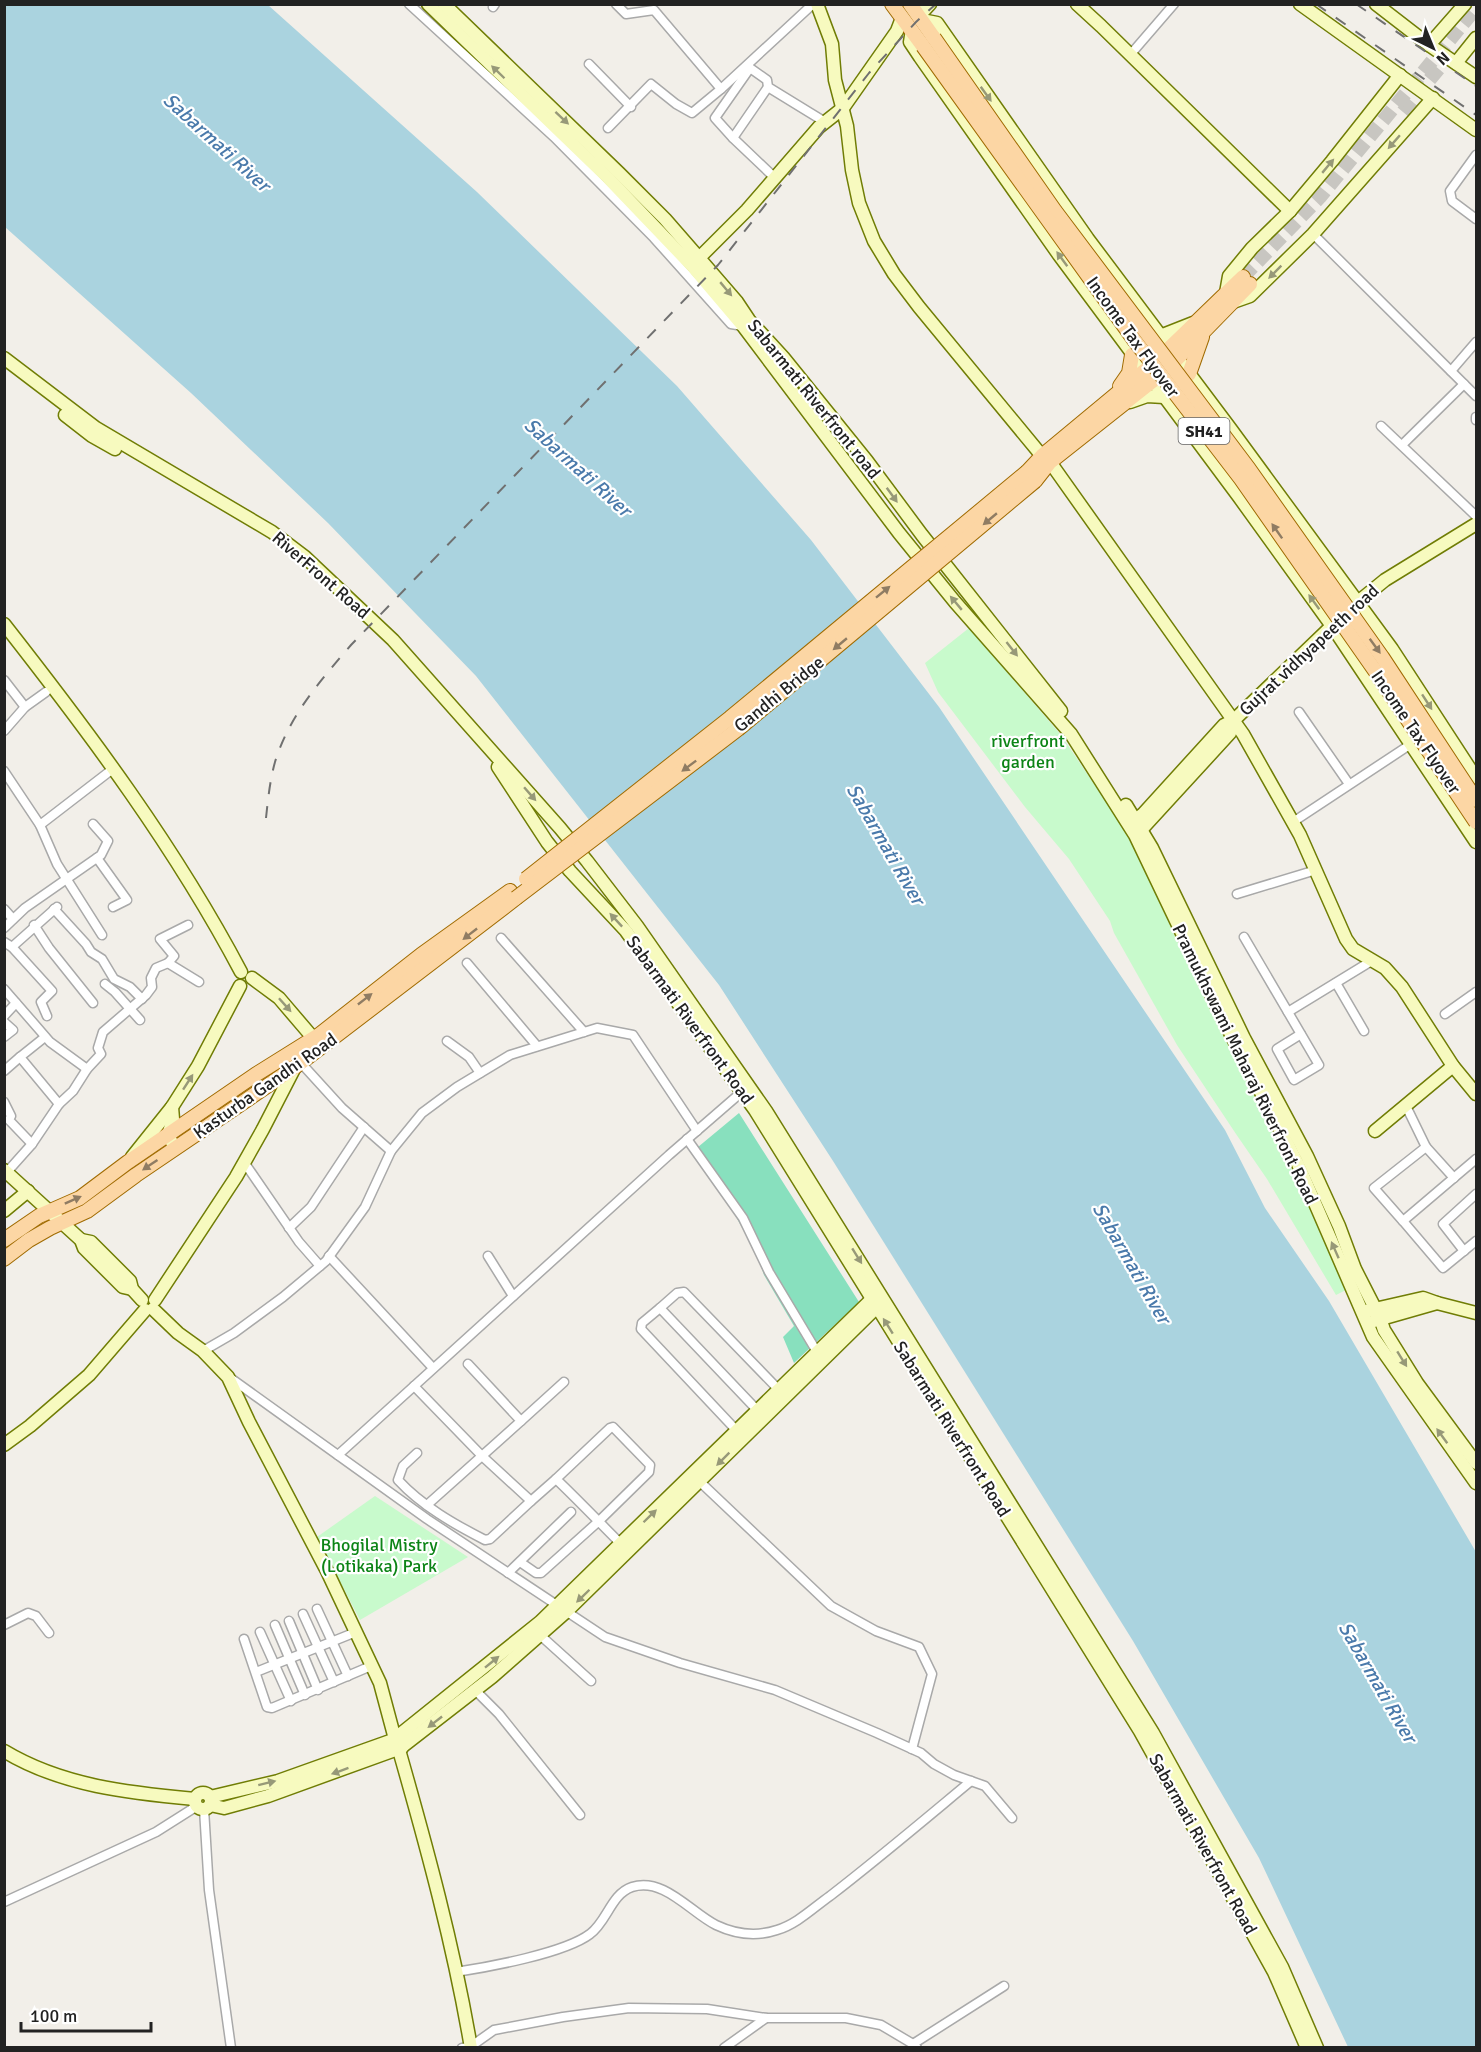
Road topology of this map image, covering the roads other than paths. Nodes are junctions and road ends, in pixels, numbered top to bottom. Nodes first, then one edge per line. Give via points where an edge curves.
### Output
1 (409, 4) edge
2 (428, 4) edge
3 (444, 4) edge
4 (616, 4) edge
5 (815, 4) edge
6 (892, 4) edge
7 (930, 4) edge
8 (1077, 4) edge
9 (1174, 4) edge
10 (1300, 4) edge
11 (1376, 4) edge
12 (1465, 4) edge
13 (917, 13) edge
14 (902, 18) junction
15 (912, 30) junction
16 (1476, 38) edge
17 (929, 42) junction
18 (1429, 45) junction
19 (1130, 55) junction
20 (1456, 63) junction
21 (589, 64) dead end
22 (1400, 75) junction
23 (1476, 77) edge
24 (768, 87) junction
25 (721, 89) junction
26 (1432, 98) junction
27 (631, 106) junction
28 (843, 108) junction
29 (825, 122) junction
30 (608, 128) dead end
31 (1476, 130) edge
32 (733, 138) junction
33 (1476, 155) edge
34 (775, 178) junction
35 (1290, 211) junction
36 (1476, 219) edge
37 (1313, 234) junction
38 (699, 258) junction
39 (1246, 280) tunnel mouth
40 (1229, 298) junction
41 (1202, 325) junction
42 (743, 326) junction
43 (1160, 336) junction
44 (1476, 342) edge
45 (1174, 354) junction
46 (1132, 355) junction
47 (4, 358) edge
48 (4, 368) edge
49 (1154, 371) junction
50 (1451, 371) junction
51 (1189, 374) junction
52 (1464, 384) junction
53 (1476, 396) edge
54 (1164, 397) junction
55 (1117, 401) junction
56 (1381, 426) dead end
57 (1402, 445) junction
58 (1046, 459) junction
59 (1476, 500) edge
60 (1469, 508) junction
61 (1476, 516) edge
62 (1476, 524) edge
63 (1358, 602) junction
64 (4, 624) edge
65 (1332, 626) junction
66 (4, 680) edge
67 (46, 692) dead end
68 (25, 707) junction
69 (1299, 712) dead end
70 (1234, 720) junction
71 (4, 731) edge
72 (1411, 744) junction
73 (114, 768) junction
74 (4, 771) edge
75 (1476, 778) edge
76 (1349, 784) junction
77 (1476, 800) edge
78 (1293, 822) junction
79 (1476, 822) edge
80 (93, 824) dead end
81 (40, 825) junction
82 (1136, 827) junction
83 (547, 842) joint
84 (1476, 842) edge
85 (97, 858) junction
86 (586, 861) joint
87 (1316, 870) junction
88 (66, 878) junction
89 (513, 894) junction
90 (1237, 894) dead end
91 (113, 907) dead end
92 (4, 909) edge
93 (14, 919) junction
94 (34, 925) junction
95 (188, 925) dead end
96 (4, 928) edge
97 (102, 935) dead end
98 (1244, 937) dead end
99 (501, 938) dead end
100 (8, 944) edge
101 (1373, 960) junction
102 (168, 963) junction
103 (467, 963) dead end
104 (246, 975) junction
105 (199, 982) dead end
106 (1336, 983) junction
107 (105, 984) dead end
108 (4, 989) edge
109 (1476, 992) edge
110 (142, 999) junction
111 (16, 1003) junction
112 (93, 1003) dead end
113 (129, 1010) junction
114 (1288, 1012) junction
115 (1445, 1014) dead end
116 (4, 1016) edge
117 (47, 1016) dead end
118 (140, 1020) dead end
119 (4, 1022) edge
120 (1364, 1030) dead end
121 (584, 1032) junction
122 (1301, 1034) junction
123 (4, 1037) edge
124 (45, 1037) junction
125 (314, 1039) junction
126 (447, 1041) dead end
127 (537, 1046) junction
128 (20, 1057) junction
129 (298, 1065) junction
130 (1453, 1066) junction
131 (87, 1069) junction
132 (5, 1070) edge
133 (480, 1073) junction
134 (283, 1076) junction
135 (745, 1089) junction
136 (1476, 1094) edge
137 (4, 1102) edge
138 (59, 1104) junction
139 (1406, 1106) junction
140 (172, 1107) junction
141 (364, 1127) junction
142 (697, 1131) junction
143 (1376, 1131) dead end
144 (168, 1135) junction
145 (687, 1139) junction
146 (32, 1144) junction
147 (1426, 1147) junction
148 (175, 1148) junction
149 (391, 1151) junction
150 (1476, 1159) edge
151 (128, 1162) junction
152 (244, 1162) junction
153 (6, 1171) edge
154 (1454, 1178) junction
155 (28, 1191) junction
156 (1476, 1194) edge
157 (4, 1211) edge
158 (50, 1211) junction
159 (1403, 1221) junction
160 (62, 1222) junction
161 (289, 1227) junction
162 (4, 1240) edge
163 (1476, 1241) edge
164 (1464, 1251) junction
165 (329, 1256) junction
166 (488, 1257) dead end
167 (4, 1259) edge
168 (320, 1266) junction
169 (513, 1296) junction
170 (878, 1300) junction
171 (148, 1303) junction
172 (660, 1308) junction
173 (1476, 1313) edge
174 (1371, 1316) junction
175 (203, 1352) junction
176 (817, 1352) junction
177 (468, 1364) dead end
178 (433, 1368) junction
179 (228, 1377) junction
180 (564, 1382) dead end
181 (414, 1386) junction
182 (779, 1390) junction
183 (758, 1411) junction
184 (521, 1421) junction
185 (737, 1431) junction
186 (4, 1437) edge
187 (4, 1445) edge
188 (417, 1453) dead end
189 (338, 1455) junction
190 (482, 1456) junction
191 (1476, 1463) edge
192 (697, 1478) junction
193 (556, 1479) junction
194 (1476, 1483) edge
195 (531, 1501) junction
196 (427, 1505) junction
197 (571, 1512) dead end
198 (599, 1521) junction
199 (621, 1544) junction
200 (520, 1562) junction
201 (508, 1574) junction
202 (562, 1608) junction
203 (316, 1609) dead end
204 (303, 1614) dead end
205 (289, 1621) dead end
206 (4, 1625) edge
207 (275, 1625) dead end
208 (260, 1632) dead end
209 (356, 1632) junction
210 (49, 1633) dead end
211 (540, 1635) junction
212 (244, 1640) dead end
213 (332, 1641) junction
214 (318, 1647) junction
215 (302, 1653) junction
216 (289, 1658) junction
217 (274, 1664) junction
218 (371, 1666) junction
219 (256, 1672) junction
220 (348, 1676) junction
221 (334, 1682) junction
222 (591, 1682) dead end
223 (318, 1690) junction
224 (475, 1690) junction
225 (304, 1695) junction
226 (291, 1701) junction
227 (397, 1744) junction
228 (912, 1749) junction
229 (4, 1751) edge
230 (971, 1782) junction
231 (203, 1803) junction
232 (580, 1815) dead end
233 (1012, 1818) dead end
234 (4, 1902) edge
235 (456, 1972) junction
236 (1004, 1986) dead end
237 (766, 2018) junction
238 (914, 2046) edge
239 (468, 2047) edge
240 (231, 2048) edge
241 (724, 2048) edge
242 (1307, 2048) edge
243 (1317, 2048) edge

1 - 42 street via 562,146 654,238 731,324
42 -> 2 street, Sabarmati Riverfront road via 662,234
3 -> 38 street, Sabarmati Riverfront road via 619,173
4 - 25 street via 626,14 654,10
5 - 25 street
5 - 28 street via 832,44 835,80
6 - 14 main road, SH41
7 - 13 street
8 - 19 street
9 - 19 street
10 - 22 street
11 - 18 street
12 - 18 street
13 - 17 main road, Income Tax Flyover
13 -> 43 street via 937,23
14 - 15 main road, SH41
14 - 28 street
15 - 17 main road, Income Tax Flyover / SH41
46 -> 15 street via 910,42
16 - 20 street
17 -> 77 main road, Income Tax Flyover, bridge via 1250,469 1387,664
79 -> 17 main road, Income Tax Flyover / SH41, bridge via 1376,672 1240,479 1129,332
18 - 20 street
19 - 35 street
20 - 23 street
21 - 27 street
22 - 26 street
35 -> 22 street
24 - 29 street
24 - 32 street
24 - 32 street via 767,80 750,68 716,118
25 - 27 street via 692,113 651,84
26 - 31 street
26 -> 37 street
27 - 30 street
28 - 29 street
28 - 58 street via 857,196 874,241 919,307
29 - 34 street
32 - 34 street
33 - 36 street via 1450,190 1452,201
34 - 38 street
35 - 40 street via 1229,276
37 -> 40 street via 1250,296
37 - 50 street
38 -> 82 street, Sabarmati Riverfront road via 853,444 1083,736
39 - 40 main road, Gandhi Bridge
40 - 41 main road, Gandhi Bridge
41 - 43 street
41 - 45 main road, Gandhi Bridge
41 - 51 main road
82 -> 42 street, Sabarmati Riverfront road via 1071,734 899,533
43 - 45 street
44 - 50 street
45 - 49 main road, Gandhi Bridge
45 - 51 street
46 - 49 street
46 - 55 main road
47 -> 86 street, RiverFront Road via 96,428 272,532 305,557 393,639
48 - 83 street, RiverFront Road via 92,436 270,537 302,560 388,643 496,765
49 - 54 street
49 - 55 main road, Gandhi Bridge
50 - 52 street
51 - 63 street
52 - 53 street
52 - 57 street
54 - 55 street
65 -> 54 street
55 - 58 main road, Gandhi Bridge
56 - 57 street
57 - 60 street
58 - 70 street
58 - 89 main road, Gandhi Bridge, bridge via 1031,477
59 - 60 street
60 - 61 street
62 - 63 street, Gujrat vidhyapeeth road via 1385,580
63 - 65 street, Gujrat vidhyapeeth road
63 -> 75 street
64 - 73 street
65 - 70 street, Gujrat vidhyapeeth road
65 - 72 street
66 - 68 street
67 - 68 street
68 - 71 street
69 - 76 street
70 - 78 street
70 - 82 street, Gujrat vidhyapeeth road via 1230,733
72 - 76 street
72 - 84 street
73 - 81 street
73 - 104 street via 191,883
74 - 81 street
76 - 78 street
78 - 87 street
80 - 85 street via 108,841
81 - 88 street
82 - 174 street via 1307,1156
135 -> 83 street, Sabarmati Riverfront Road via 627,931
85 - 88 street
85 - 91 street via 128,900
86 - 135 street, Sabarmati Riverfront Road via 637,926
87 - 90 street
87 - 101 street via 1346,939 1353,949
88 - 93 street
88 - 97 street
125 -> 89 main road, Kasturba Gandhi Road via 421,955
89 -> 129 main road, Kasturba Gandhi Road
92 - 93 street
93 - 96 street
94 - 100 street
94 - 110 street via 56,908 62,921 102,959 114,979
94 - 112 street
95 - 102 street via 160,939 174,956
98 - 114 street
99 - 121 street
100 - 117 street via 52,991 41,1002
101 - 106 street
101 - 130 street via 1402,987
102 - 105 street
102 - 110 street via 156,968 152,987
103 - 127 street
104 -> 125 street via 279,998
140 -> 104 street via 240,986 249,985
106 - 114 street
106 - 120 street
107 - 113 street
108 - 111 street
109 - 115 street
110 - 113 street
111 - 116 street
111 - 124 street
113 - 118 street
113 - 131 street via 103,1032 98,1048 102,1054
114 - 122 street
119 - 123 street via 13,1030
121 - 127 street
121 - 142 street via 597,1028 633,1035
122 - 122 street via 1319,1065 1294,1080 1276,1049
124 - 128 street
124 - 131 street
125 - 144 main road, Kasturba Gandhi Road
126 - 133 street via 469,1057
127 - 133 street via 510,1055
128 - 132 street
128 - 138 street
129 - 134 main road, Kasturba Gandhi Road
129 - 141 street
129 - 152 street
130 - 136 street
130 - 139 street
131 - 138 street
133 - 149 street via 422,1113
134 - 148 main road, Kasturba Gandhi Road
134 - 171 street via 232,1174
135 - 142 street
135 - 170 street, Sabarmati Riverfront Road
137 - 146 street via 9,1120
138 - 146 street
139 - 143 street
139 - 147 street
140 - 144 street
140 - 151 street
141 - 149 street
141 - 161 street via 311,1208
142 - 145 street
144 - 148 street
144 - 151 main road, Kasturba Gandhi Road
145 - 169 street
145 - 176 street via 743,1218 769,1272
146 - 153 street
147 - 154 street
147 - 159 street via 1374,1188
148 -> 160 main road, Kasturba Gandhi Road via 87,1211
149 - 165 street via 365,1207
150 - 154 street
158 -> 151 main road, Kasturba Gandhi Road via 80,1198
152 - 161 street
152 - 171 street
153 - 155 street
154 - 159 street
155 - 157 street
155 - 158 street
156 - 164 street via 1443,1224
158 - 160 street
158 - 162 main road, Kasturba Gandhi Road
159 - 164 street via 1443,1268
160 - 167 main road, Kasturba Gandhi Road via 29,1239
160 - 171 street via 81,1240 91,1242
161 - 168 street
163 - 164 street
165 - 168 street
165 - 178 street
166 - 169 street
168 - 175 street
169 - 178 street
170 - 176 street
170 -> 192 street
242 -> 170 street, Sabarmati Riverfront Road via 1274,1972 1140,1731
170 - 243 street, Sabarmati Riverfront Road via 1153,1733 1282,1967
171 - 175 street
171 - 186 street via 85,1371
171 - 187 street via 89,1375
172 - 182 street via 677,1293 684,1292
172 - 183 street
172 - 185 street via 642,1323 641,1329
173 - 174 street via 1423,1298
174 -> 191 street
194 -> 174 street via 1372,1337
175 - 179 street
176 - 182 street
177 - 184 street
178 - 181 street
179 - 189 street
179 - 209 street
180 - 184 street
181 - 189 street
181 - 190 street
182 - 183 street
183 - 185 street
184 - 190 street
185 - 192 street
188 - 196 street via 403,1466 398,1480
189 - 201 street
190 - 195 street
190 - 196 street
199 -> 192 street
192 -> 202 street
192 - 228 street via 831,1606 876,1631 919,1647 932,1674
193 - 195 street
193 - 198 street
193 - 198 street via 610,1428 617,1430 651,1468
195 - 196 street via 485,1540
197 - 200 street
198 - 199 street
198 - 200 street via 541,1573
199 - 202 street
200 - 201 street
201 - 202 street
202 - 211 street
227 -> 202 street via 413,1722
202 - 228 street via 605,1637 775,1690
203 - 213 street
204 - 214 street
205 - 215 street
206 - 210 street via 28,1613 36,1616
207 - 216 street
208 - 217 street
209 - 213 street
209 - 218 street
211 - 222 street
211 - 224 street
212 - 219 street
213 - 214 street
213 - 220 street
214 - 215 street
214 - 221 street
215 - 216 street
215 - 223 street
216 - 217 street
216 - 225 street
217 - 219 street
217 - 226 street
218 - 220 street
218 - 227 street via 380,1683
219 - 226 street via 267,1707
220 - 221 street
221 - 223 street
223 - 225 street
224 -> 227 street
224 - 232 street
225 - 226 street
227 - 231 street via 268,1796 224,1808
227 - 235 street
228 - 230 street
229 - 231 street via 73,1781
230 - 233 street via 985,1786
230 - 235 street via 832,1894 790,1925 775,1931 743,1935 715,1924 651,1886 632,1887 621,1894 593,1933 574,1944
231 - 234 street via 156,1832
231 - 240 street via 209,1890
235 - 239 street
236 - 238 street
237 - 238 street via 846,2018 882,2025
237 - 239 street via 707,2009 630,2008 494,2030
237 - 241 street

